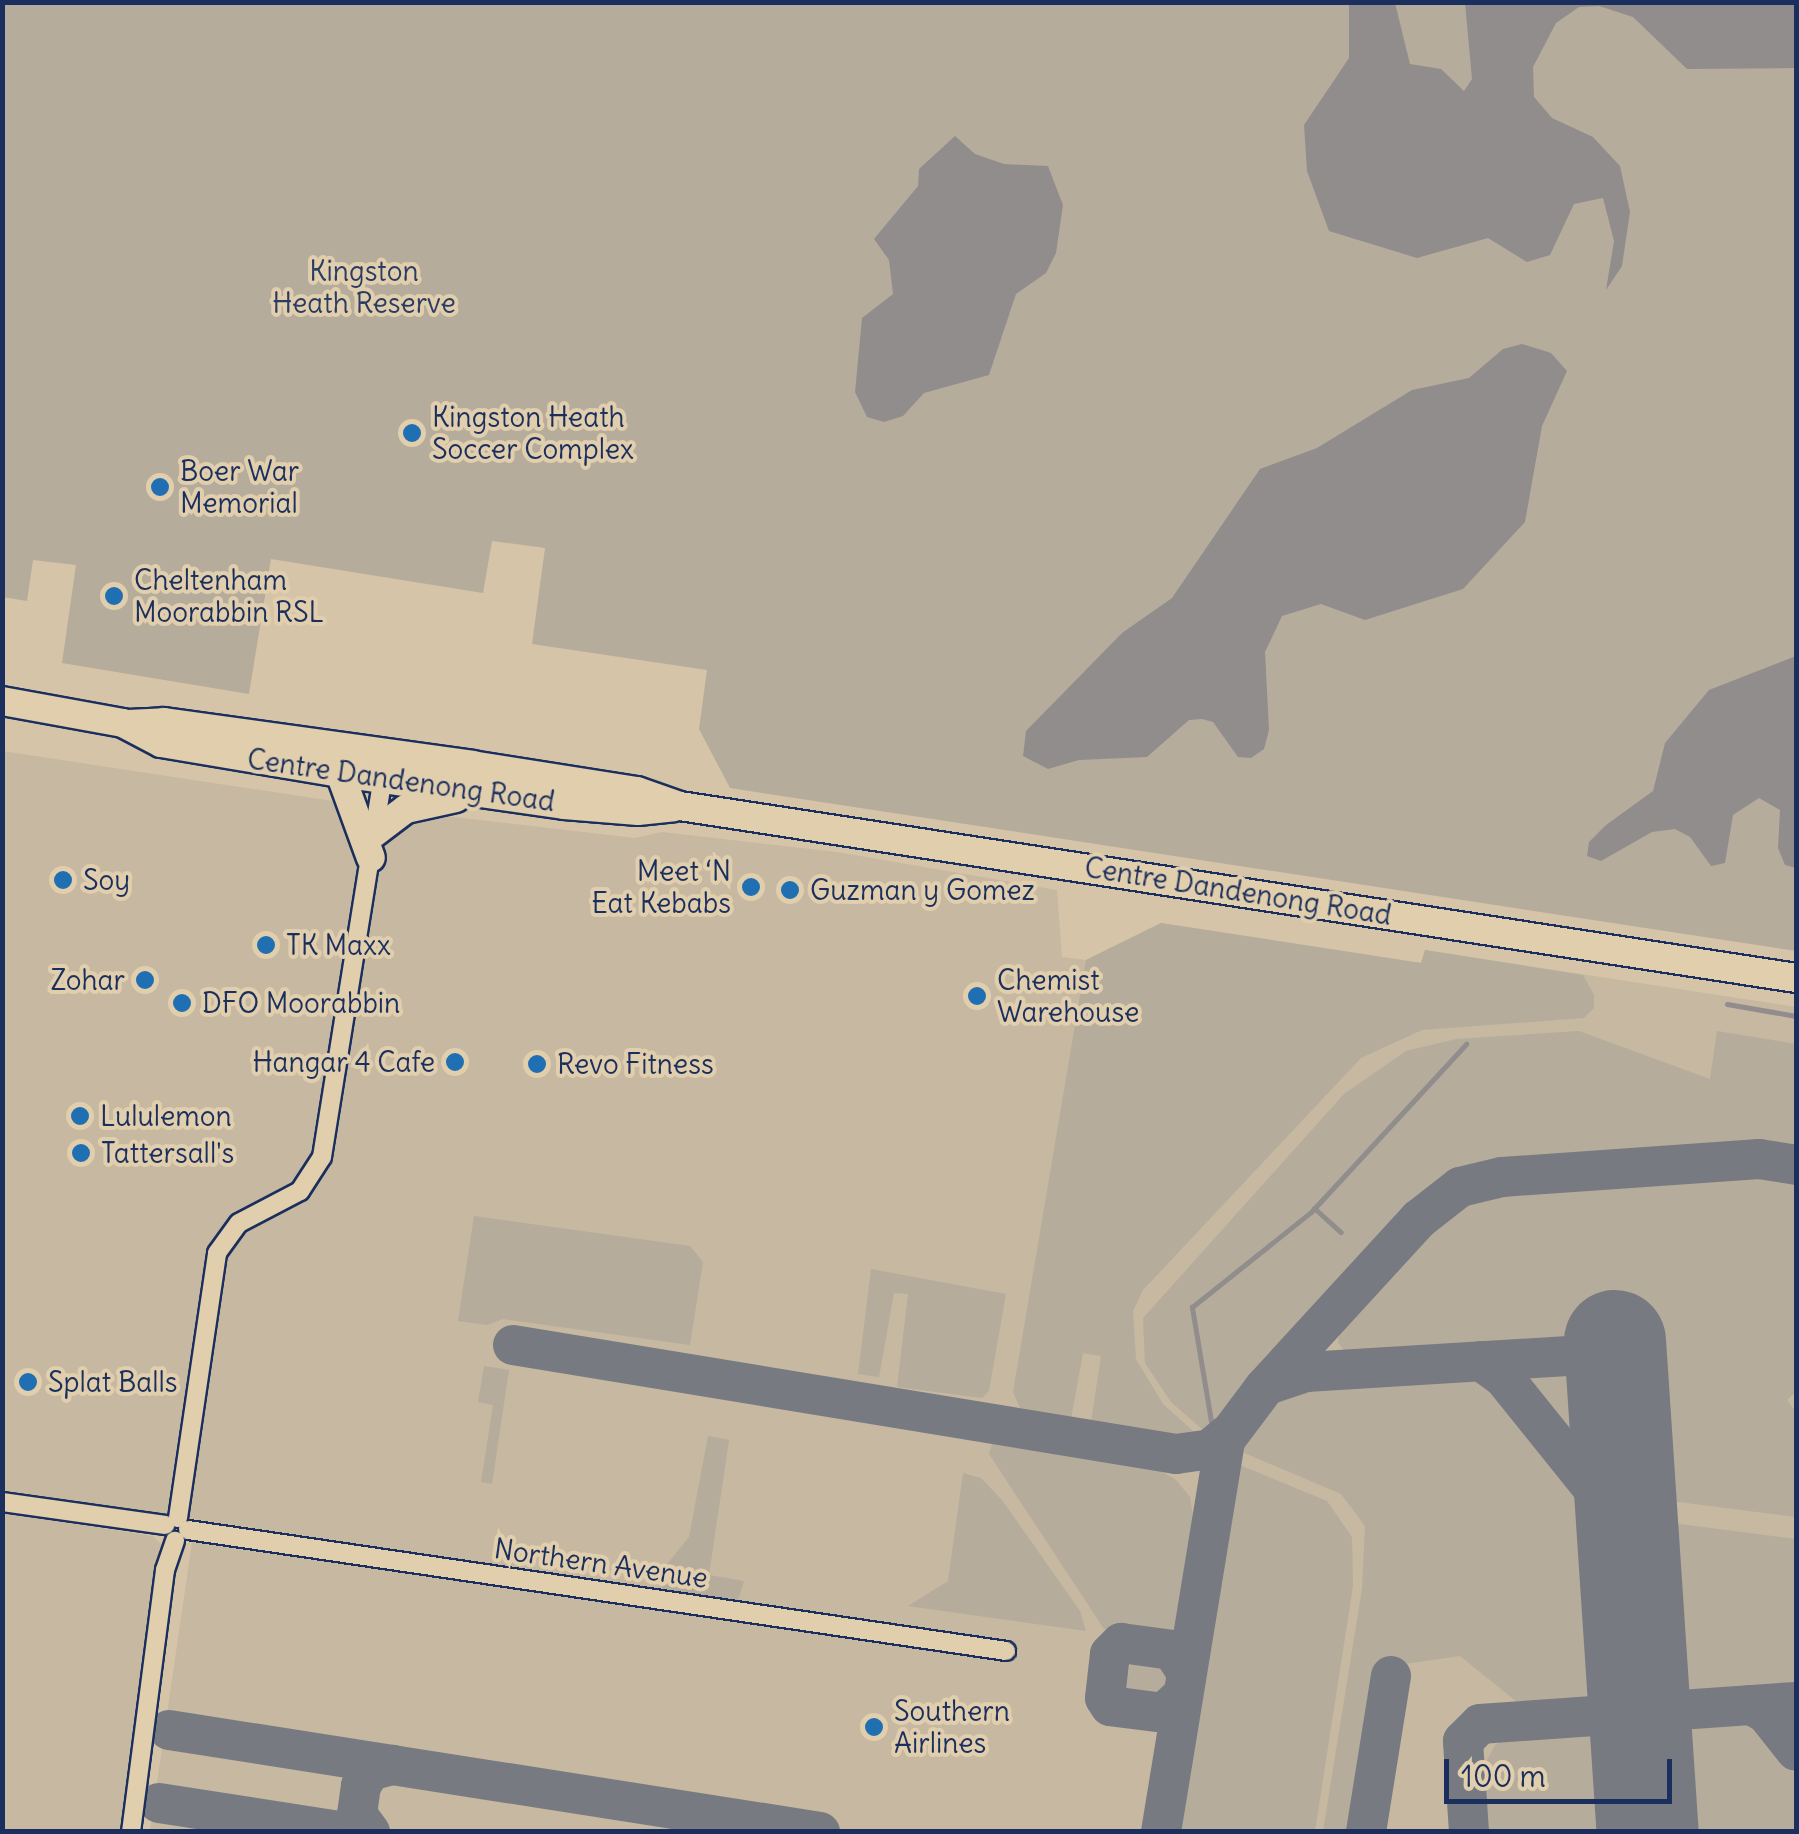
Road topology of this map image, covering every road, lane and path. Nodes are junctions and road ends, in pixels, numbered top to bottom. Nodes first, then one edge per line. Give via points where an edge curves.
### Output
1 (2, 702) edge
2 (128, 724) junction
3 (384, 767) junction
4 (340, 773) junction
5 (477, 794) junction
6 (680, 806) junction
7 (373, 846) junction
8 (1796, 978) edge
9 (2, 1502) edge
10 (177, 1529) junction
11 (1006, 1651) dead end
12 (131, 1832) edge

1 - 2 main road, Centre Dandenong Road
2 - 3 main road, Centre Dandenong Road via 164,722
2 - 4 main road, Centre Dandenong Road via 161,743
3 - 4 main road, Centre Dandenong Road
3 - 5 main road, Centre Dandenong Road
3 - 6 main road, Centre Dandenong Road via 636,791
3 - 7 street
4 - 7 main road
5 - 6 main road, Centre Dandenong Road via 638,811
5 - 7 main road via 406,809
6 - 8 main road, Centre Dandenong Road
7 - 10 street via 320,1164 300,1191 240,1223 215,1261
9 - 10 street, Northern Avenue
10 - 11 street, Northern Avenue
10 - 12 street via 165,1570

